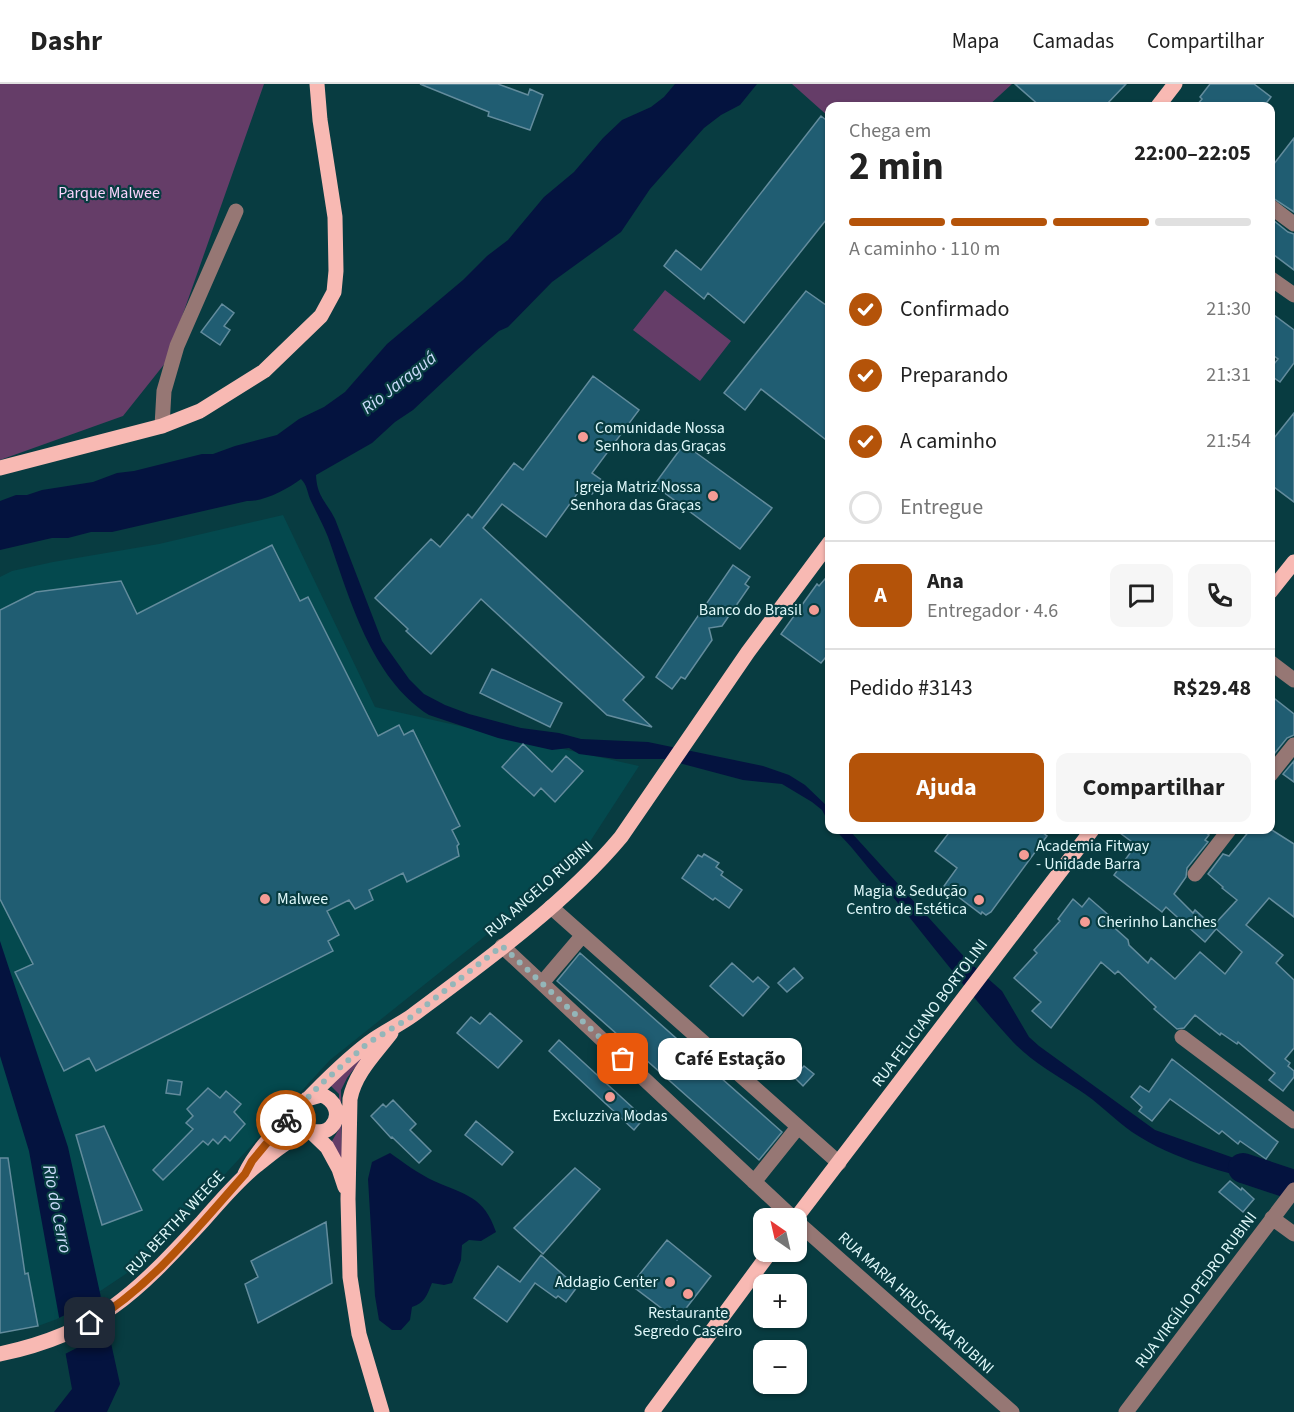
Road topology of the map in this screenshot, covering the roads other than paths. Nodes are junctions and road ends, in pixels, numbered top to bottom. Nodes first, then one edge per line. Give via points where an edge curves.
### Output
1 (317, 84) edge
2 (1175, 84) edge
3 (1161, 102) edge
4 (1275, 210) edge
5 (236, 211) dead end
6 (1294, 224) edge
7 (1275, 282) edge
8 (1294, 295) edge
9 (162, 426) junction
10 (0, 468) edge
11 (825, 549) edge
12 (1294, 562) edge
13 (1275, 586) edge
14 (1275, 666) edge
15 (1294, 680) edge
16 (1294, 744) edge
17 (1275, 769) edge
18 (1089, 834) edge
19 (1226, 834) edge
20 (1195, 874) dead end
21 (551, 907) junction
22 (582, 936) junction
23 (502, 946) junction
24 (542, 982) junction
25 (398, 1026) junction
26 (1182, 1037) dead end
27 (304, 1102) junction
28 (1294, 1121) edge
29 (798, 1127) junction
30 (310, 1131) junction
31 (839, 1163) junction
32 (245, 1174) junction
33 (754, 1182) junction
34 (1292, 1194) edge
35 (348, 1198) junction
36 (783, 1208) edge
37 (804, 1208) edge
38 (1272, 1218) junction
39 (807, 1230) edge
40 (1294, 1234) edge
41 (763, 1262) edge
42 (0, 1354) edge
43 (382, 1412) edge
44 (652, 1412) edge
45 (1012, 1412) edge
46 (1126, 1412) edge

1 - 9 main road via 335,217 334,292 321,316 264,371 200,411
2 - 3 main road
4 - 6 street
5 - 9 street via 177,346 164,391
7 - 8 street
9 - 10 main road
11 - 21 main road, RUA ANGELO RUBINI via 748,652 621,837 597,866
12 - 13 main road
14 - 15 street
16 - 17 street
18 - 31 main road, RUA FELICIANO BORTOLINI
19 - 20 street
21 - 22 street
21 - 23 main road, RUA ANGELO RUBINI
22 - 24 street
22 - 29 street
23 - 24 street, RUA MARIA HRUSCHKA RUBINI
23 - 25 main road, RUA ANGELO RUBINI
24 - 33 street, RUA MARIA HRUSCHKA RUBINI
25 - 27 main road, RUA ANGELO RUBINI via 368,1043
25 - 35 main road via 363,1068 352,1088
26 - 28 street
27 - 30 main road via 301,1122
27 - 30 main road via 315,1095 326,1097 336,1110 332,1126 321,1132
27 - 32 main road, RUA BERTHA WEEGE via 263,1146
29 - 31 street
29 - 33 street
30 - 32 main road, RUA BERTHA WEEGE via 280,1147
30 - 35 main road via 331,1154
31 - 37 main road, RUA FELICIANO BORTOLINI
32 - 42 main road, RUA BERTHA WEEGE via 128,1297 90,1323 60,1337
33 - 36 street, RUA MARIA HRUSCHKA RUBINI
34 - 38 street, RUA VIRGÍLIO PEDRO RUBINI
35 - 43 main road via 350,1277 359,1334
38 - 40 street
38 - 46 street, RUA VIRGÍLIO PEDRO RUBINI
39 - 45 street, RUA MARIA HRUSCHKA RUBINI
41 - 44 main road

